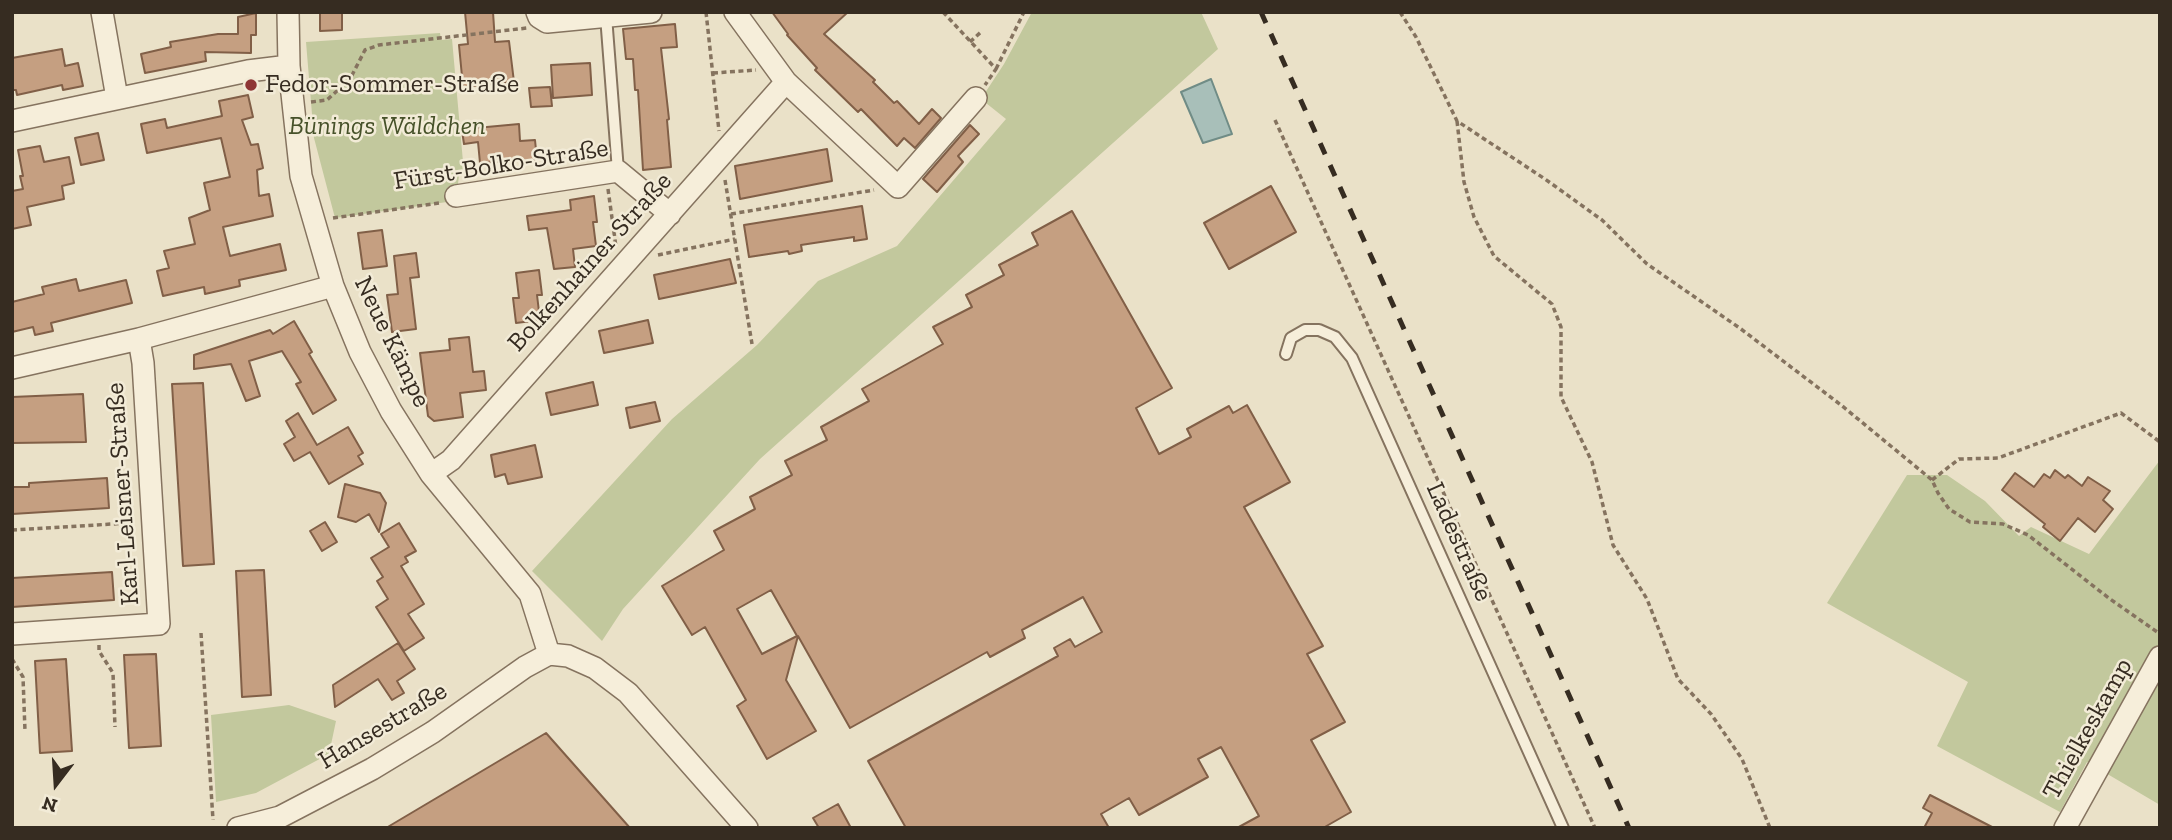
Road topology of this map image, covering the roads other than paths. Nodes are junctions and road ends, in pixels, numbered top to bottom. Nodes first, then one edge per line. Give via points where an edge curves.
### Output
1 (102, 12) edge
2 (288, 12) edge
3 (652, 12) edge
4 (735, 12) edge
5 (538, 15) edge
6 (607, 16) junction
7 (289, 66) junction
8 (781, 76) junction
9 (976, 98) road end
10 (117, 99) junction
11 (12, 121) edge
12 (618, 171) junction
13 (456, 196) road end
14 (670, 214) junction
15 (333, 286) junction
16 (139, 339) junction
17 (1286, 354) dead end
18 (12, 368) edge
19 (431, 474) junction
20 (12, 634) edge
21 (549, 654) junction
22 (2160, 657) edge
23 (238, 828) edge
24 (747, 828) edge
25 (1563, 828) edge
26 (2065, 828) edge

1 - 10 street
2 - 7 street, Neue Kämpe
3 - 6 street
4 - 8 street
5 - 6 street via 547,22
6 - 12 lane
7 - 10 street
7 - 15 street, Neue Kämpe via 301,176
8 - 9 street via 898,187
8 - 14 street, Bolkenhainer Straße
10 - 11 street
12 - 13 street, Fürst-Bolko-Straße
12 - 14 street, Fürst-Bolko-Straße
14 - 19 street, Bolkenhainer Straße via 451,460
15 - 16 street
15 - 19 street, Neue Kämpe via 366,364
16 - 18 street
16 - 20 street, Karl-Leisner-Straße via 159,624
17 - 25 lane, Ladestraße via 1291,338 1305,330 1319,330 1335,337 1352,358
19 - 21 street, Neue Kämpe via 530,594
21 - 23 street, Hansestraße via 372,769 280,817
21 - 24 street via 568,656 595,668 628,693
22 - 26 street, Thielkeskamp

